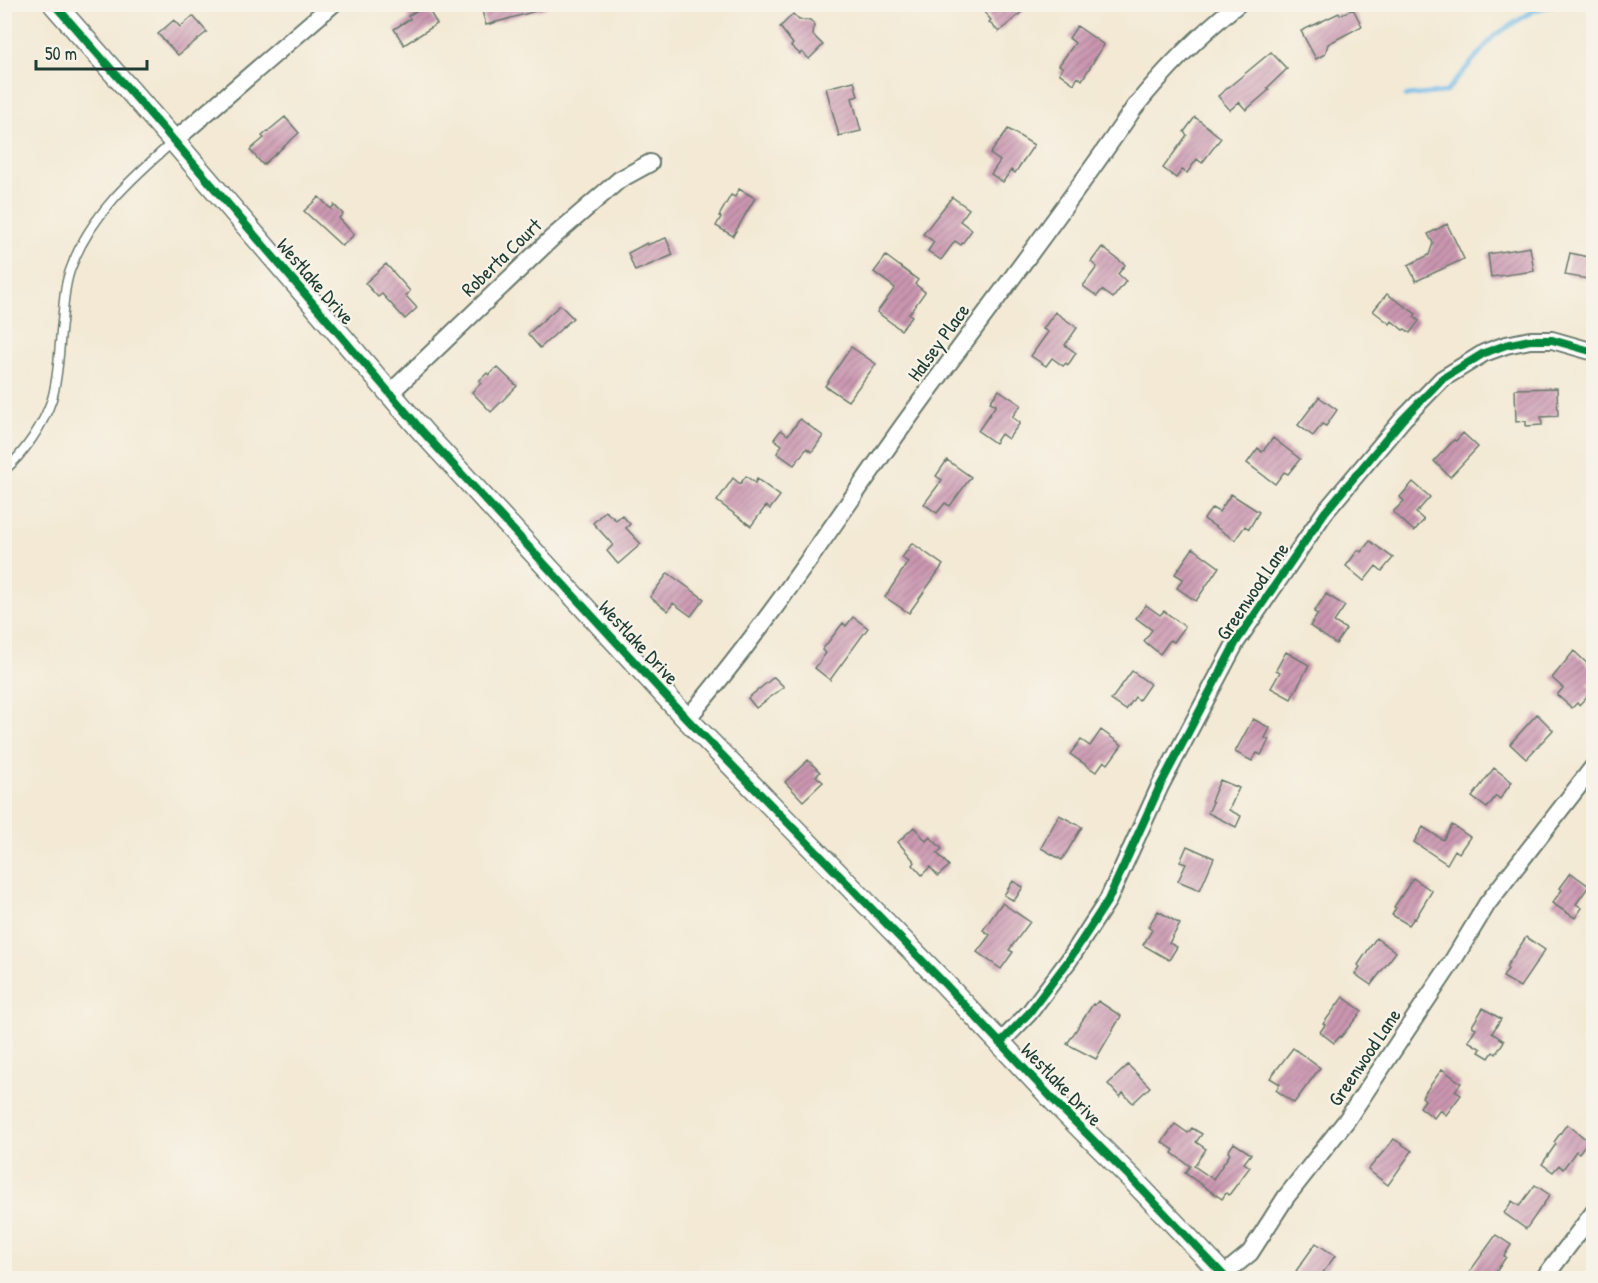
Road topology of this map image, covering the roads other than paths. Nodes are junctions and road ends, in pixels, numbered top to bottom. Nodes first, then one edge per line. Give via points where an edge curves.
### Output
1 (54, 4) edge
2 (333, 4) edge
3 (1238, 4) edge
4 (174, 141) junction
5 (650, 164) dead end
6 (1593, 352) edge
7 (390, 393) junction
8 (4, 471) edge
9 (687, 719) junction
10 (1593, 766) edge
11 (1000, 1043) junction
12 (1593, 1212) edge
13 (1225, 1277) edge
14 (1544, 1278) edge

1 - 4 street, Westlake Drive
2 - 4 street
3 - 9 street, Halsey Place via 1156,80 1134,108 772,613
4 - 7 street, Westlake Drive
4 - 8 lane via 115,197 79,249 66,286 52,400 35,434
5 - 7 street, Roberta Court via 619,180 552,238
6 - 11 street, Greenwood Lane via 1552,340 1530,340 1484,352 1442,379 1403,419 1325,512 1236,642 1160,786 1108,900 1029,1013
7 - 9 street, Westlake Drive
9 - 11 street, Westlake Drive
10 - 13 street, Greenwood Lane via 1487,904 1346,1121 1286,1197 1250,1253
11 - 13 street, Westlake Drive
12 - 14 street

